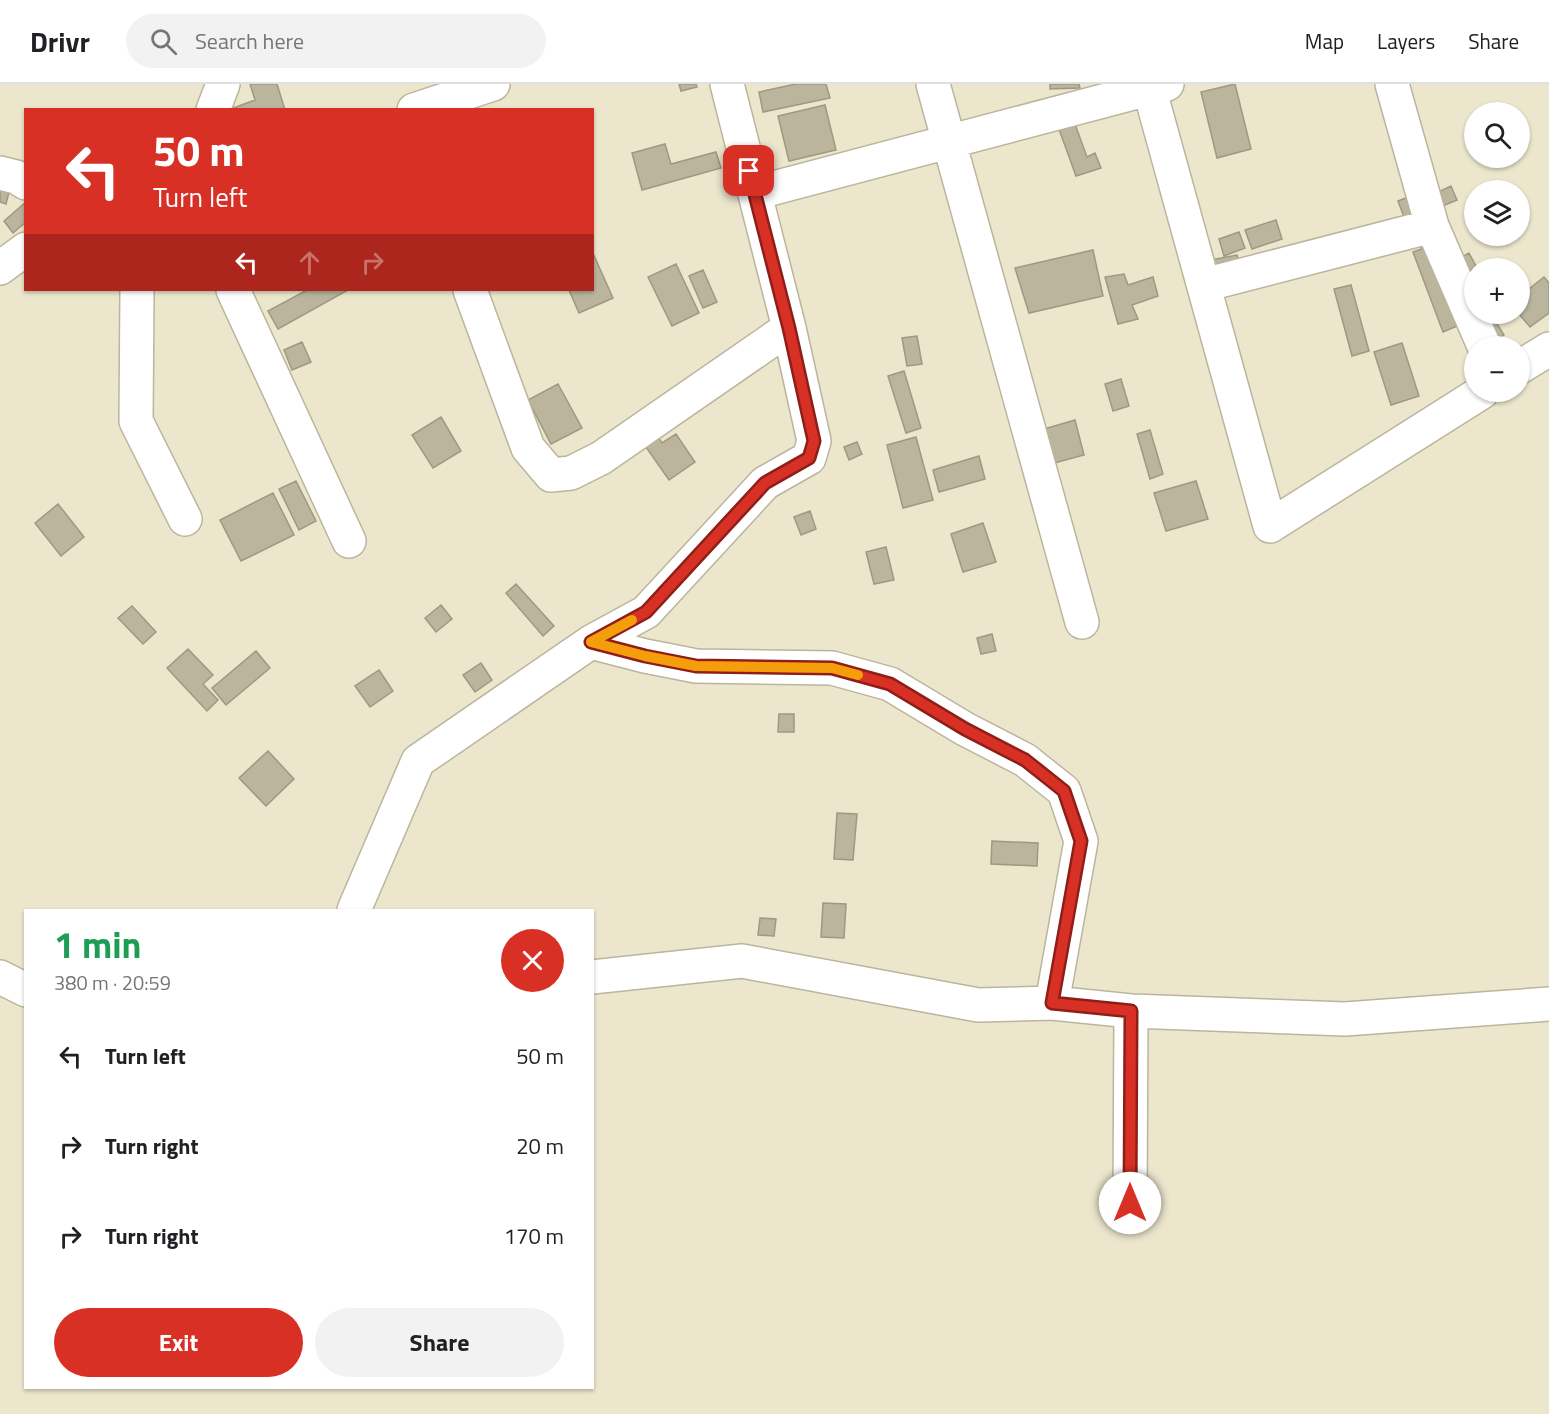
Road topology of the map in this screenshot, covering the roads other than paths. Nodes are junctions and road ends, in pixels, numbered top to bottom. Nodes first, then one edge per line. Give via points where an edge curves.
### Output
1 (223, 84) edge
2 (493, 84) edge
3 (727, 84) edge
4 (933, 84) edge
5 (1392, 84) edge
6 (1155, 86) edge
7 (214, 108) edge
8 (420, 108) edge
9 (948, 142) junction
10 (0, 173) edge
11 (24, 182) edge
12 (755, 193) junction
13 (1432, 226) junction
14 (24, 250) edge
15 (0, 268) edge
16 (1204, 285) junction
17 (137, 291) edge
18 (233, 291) edge
19 (470, 291) edge
20 (789, 328) junction
21 (1480, 336) edge
22 (1549, 349) edge
23 (1530, 361) edge
24 (1466, 402) edge
25 (185, 519) dead end
26 (349, 541) dead end
27 (1082, 622) dead end
28 (591, 642) junction
29 (354, 909) edge
30 (0, 977) edge
31 (594, 977) edge
32 (24, 989) edge
33 (1052, 1003) junction
34 (1549, 1004) edge
35 (1131, 1011) junction
36 (1130, 1203) dead end

1 - 7 street
2 - 8 street
3 - 12 street
4 - 9 street
5 - 13 street
6 - 9 street
6 - 16 street
9 - 12 street
9 - 27 street
10 - 11 street
12 - 20 street
13 - 16 street
13 - 21 street
14 - 15 street
16 - 24 street via 1270,526
17 - 25 street via 136,421
18 - 26 street
19 - 20 street via 528,448 551,475 571,473 601,458
20 - 28 street via 814,441 809,458 765,483 646,612
22 - 23 street
28 - 29 street via 418,761
28 - 33 street via 696,666 832,668 890,684 1025,760 1064,791 1081,841
30 - 32 street
31 - 33 street via 742,961 978,1005
33 - 35 street
34 - 35 street via 1345,1020
35 - 36 street

